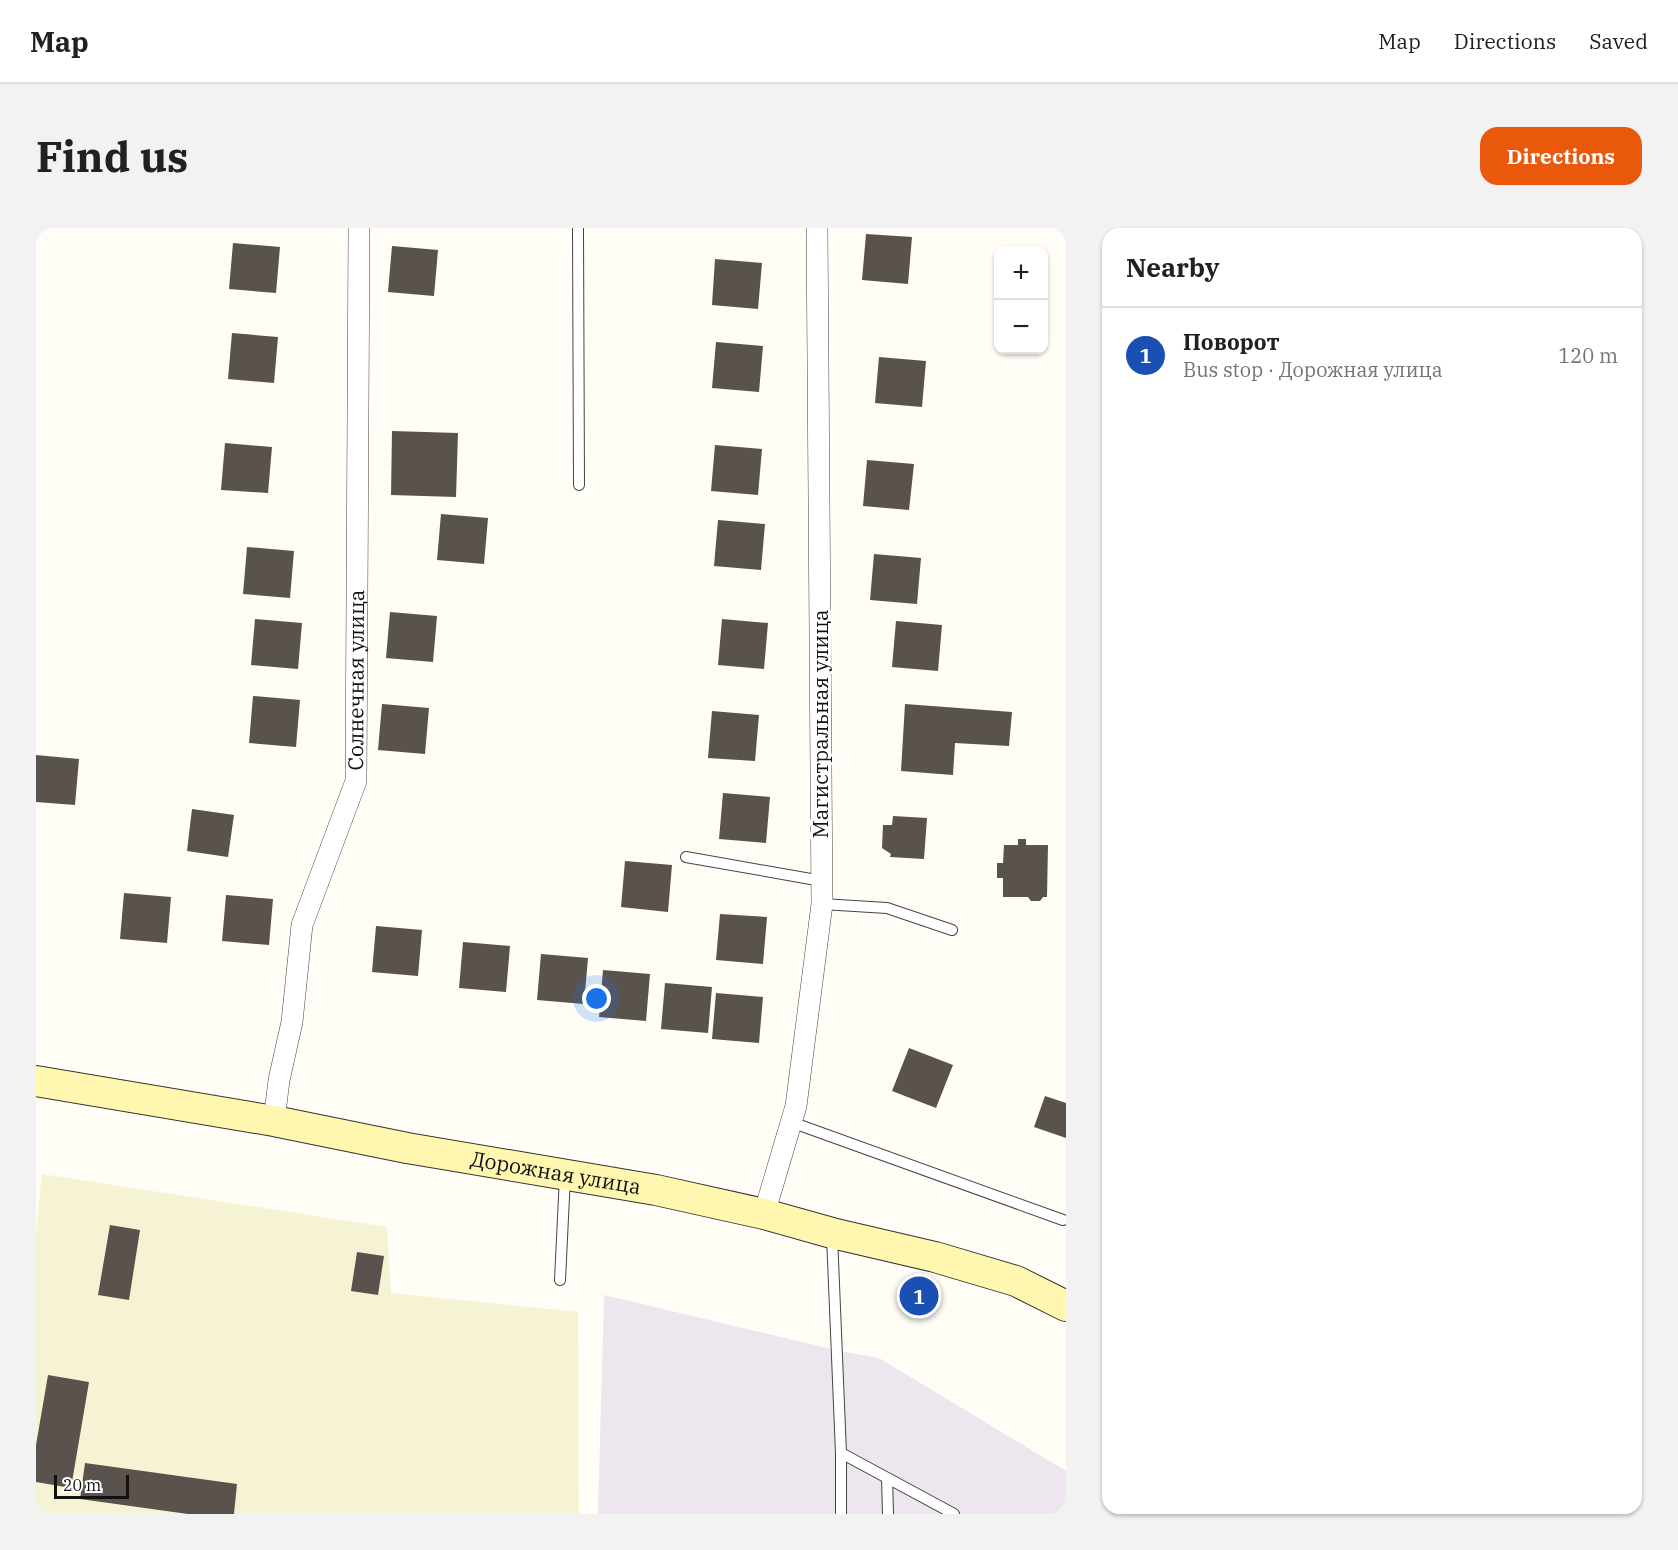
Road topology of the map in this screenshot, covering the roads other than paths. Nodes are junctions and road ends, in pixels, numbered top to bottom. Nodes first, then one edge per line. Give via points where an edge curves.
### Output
1 (359, 228) edge
2 (578, 228) edge
3 (817, 228) edge
4 (579, 485) dead end
5 (686, 857) dead end
6 (822, 881) junction
7 (822, 904) junction
8 (952, 930) dead end
9 (36, 1081) edge
10 (274, 1121) junction
11 (791, 1122) junction
12 (565, 1176) junction
13 (764, 1214) junction
14 (1063, 1220) dead end
15 (832, 1233) junction
16 (560, 1280) dead end
17 (1066, 1306) edge
18 (841, 1454) junction
19 (887, 1478) junction
20 (841, 1514) edge
21 (888, 1514) edge
22 (954, 1514) edge

1 - 10 street, Солнечная улица via 356,781 302,925 292,1022
2 - 4 lane
3 - 6 street, Магистральная улица
5 - 6 lane
6 - 7 street, Магистральная улица
7 - 8 lane via 887,908
7 - 11 street, Магистральная улица
9 - 10 street, Дорожная улица
10 - 12 street, Дорожная улица
11 - 13 street, Магистральная улица
11 - 14 lane
12 - 13 street, Дорожная улица via 656,1190
12 - 16 lane
13 - 15 street, Дорожная улица
15 - 17 street, Дорожная улица via 1016,1281
15 - 18 lane
18 - 19 lane
18 - 20 lane
19 - 21 lane
19 - 22 lane

